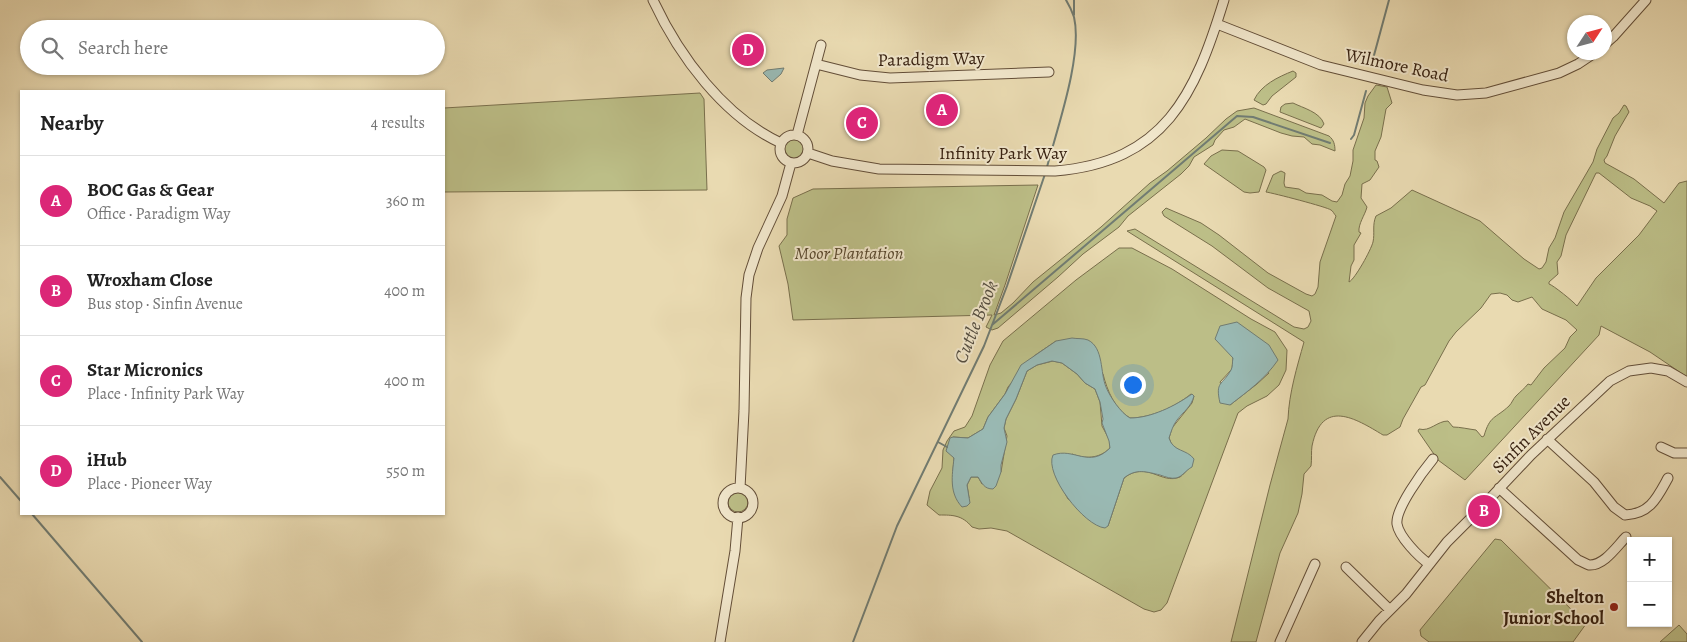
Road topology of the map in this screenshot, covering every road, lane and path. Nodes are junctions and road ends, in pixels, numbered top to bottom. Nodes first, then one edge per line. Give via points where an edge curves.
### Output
1 (653, 0) edge
2 (1224, 0) edge
3 (1646, 0) edge
4 (1217, 24) junction
5 (1612, 38) edge
6 (821, 44) dead end
7 (1584, 60) edge
8 (816, 64) junction
9 (1049, 72) dead end
10 (797, 135) junction
11 (781, 143) junction
12 (808, 153) junction
13 (791, 163) junction
14 (1687, 382) edge
15 (1547, 439) junction
16 (1661, 447) dead end
17 (1687, 453) edge
18 (1433, 459) dead end
19 (1668, 478) dead end
20 (740, 488) junction
21 (1500, 488) junction
22 (738, 517) junction
23 (1626, 537) dead end
24 (1315, 564) dead end
25 (1428, 564) junction
26 (1346, 567) dead end
27 (1390, 610) junction
28 (720, 642) edge
29 (1280, 642) edge
30 (1362, 642) edge

1 - 11 street via 682,50 721,100 753,128
2 - 4 street
3 - 5 street
4 - 7 street, Wilmore Road via 1321,65 1457,95 1486,94 1551,76
4 - 12 street, Infinity Park Way via 1204,61 1180,106 1155,133 1125,153 1104,162 1055,171 879,170 832,162
6 - 8 street
8 - 9 street, Paradigm Way via 890,78
8 - 10 street
10 - 11 street via 788,136
10 - 12 street via 805,140
11 - 13 street via 783,158
12 - 13 street via 802,161
13 - 20 street via 782,196 749,275
14 - 15 street, Sinfin Avenue via 1660,369 1619,374
15 - 19 street via 1625,515 1644,510
15 - 21 street, Sinfin Avenue
16 - 17 street via 1674,453
18 - 25 street via 1414,484 1397,518 1402,536
20 - 22 street via 749,492 753,506 747,514
20 - 22 street via 730,491 724,500 725,510
21 - 23 street via 1578,560 1590,565 1606,558
21 - 25 street, Sinfin Avenue
22 - 28 street
24 - 29 street via 1307,574
25 - 27 street, Sinfin Avenue
26 - 27 street
27 - 30 street, Sinfin Avenue

